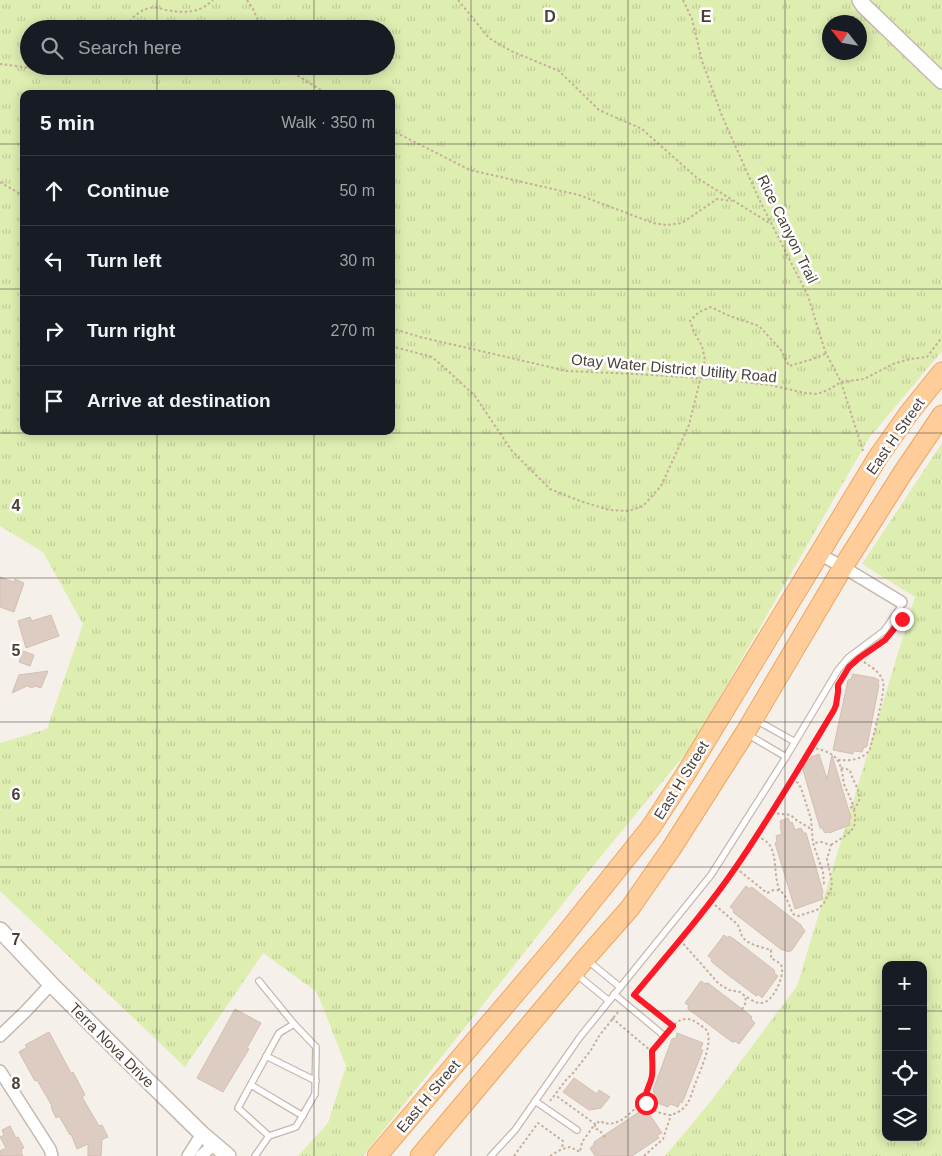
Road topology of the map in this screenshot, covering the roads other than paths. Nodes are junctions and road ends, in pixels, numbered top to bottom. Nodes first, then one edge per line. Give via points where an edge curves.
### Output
1 (860, 0) edge
2 (942, 81) edge
3 (942, 372) edge
4 (942, 416) edge
5 (819, 554) junction
6 (843, 567) junction
7 (901, 602) joint
8 (749, 726) junction
9 (795, 742) junction
10 (786, 757) junction
11 (0, 930) edge
12 (580, 965) junction
13 (259, 980) dead end
14 (51, 984) junction
15 (620, 987) junction
16 (614, 994) junction
17 (609, 1001) junction
18 (294, 1024) junction
19 (664, 1035) road end
20 (0, 1036) edge
21 (266, 1056) junction
22 (0, 1071) edge
23 (316, 1081) junction
24 (251, 1085) junction
25 (536, 1101) junction
26 (303, 1116) junction
27 (577, 1130) dead end
28 (202, 1134) junction
29 (269, 1136) junction
30 (214, 1144) junction
31 (52, 1156) edge
32 (188, 1156) edge
33 (201, 1156) edge
34 (228, 1156) edge
35 (255, 1156) edge
36 (376, 1156) edge
37 (420, 1156) edge
38 (490, 1156) edge

1 - 2 street
3 - 5 main road, East H Street via 870,469
4 - 6 main road, East H Street
5 - 6 street
5 - 36 main road, East H Street via 651,827 559,942
6 - 7 street
6 - 8 main road, East H Street
7 - 9 lane via 884,631 848,658 838,670
8 - 9 lane
8 - 10 lane
8 - 12 main road, East H Street via 630,908
9 - 10 lane
10 - 15 lane via 711,875
11 - 14 street, Terra Nova Drive
12 - 15 lane
12 - 17 lane
12 - 37 main road, East H Street
13 - 18 lane
14 - 20 street
14 - 28 street, Terra Nova Drive
15 - 16 lane
16 - 17 lane
16 - 19 lane
17 - 25 lane
18 - 21 lane via 279,1033
18 - 23 lane via 316,1047
21 - 23 lane
21 - 24 lane
22 - 31 street
23 - 26 lane via 316,1094
24 - 26 lane
24 - 29 lane via 238,1108
25 - 27 lane
25 - 38 lane
26 - 29 lane via 296,1127
28 - 30 street, Terra Nova Drive
28 - 32 street
29 - 35 lane
30 - 33 street
30 - 34 street, Terra Nova Drive

